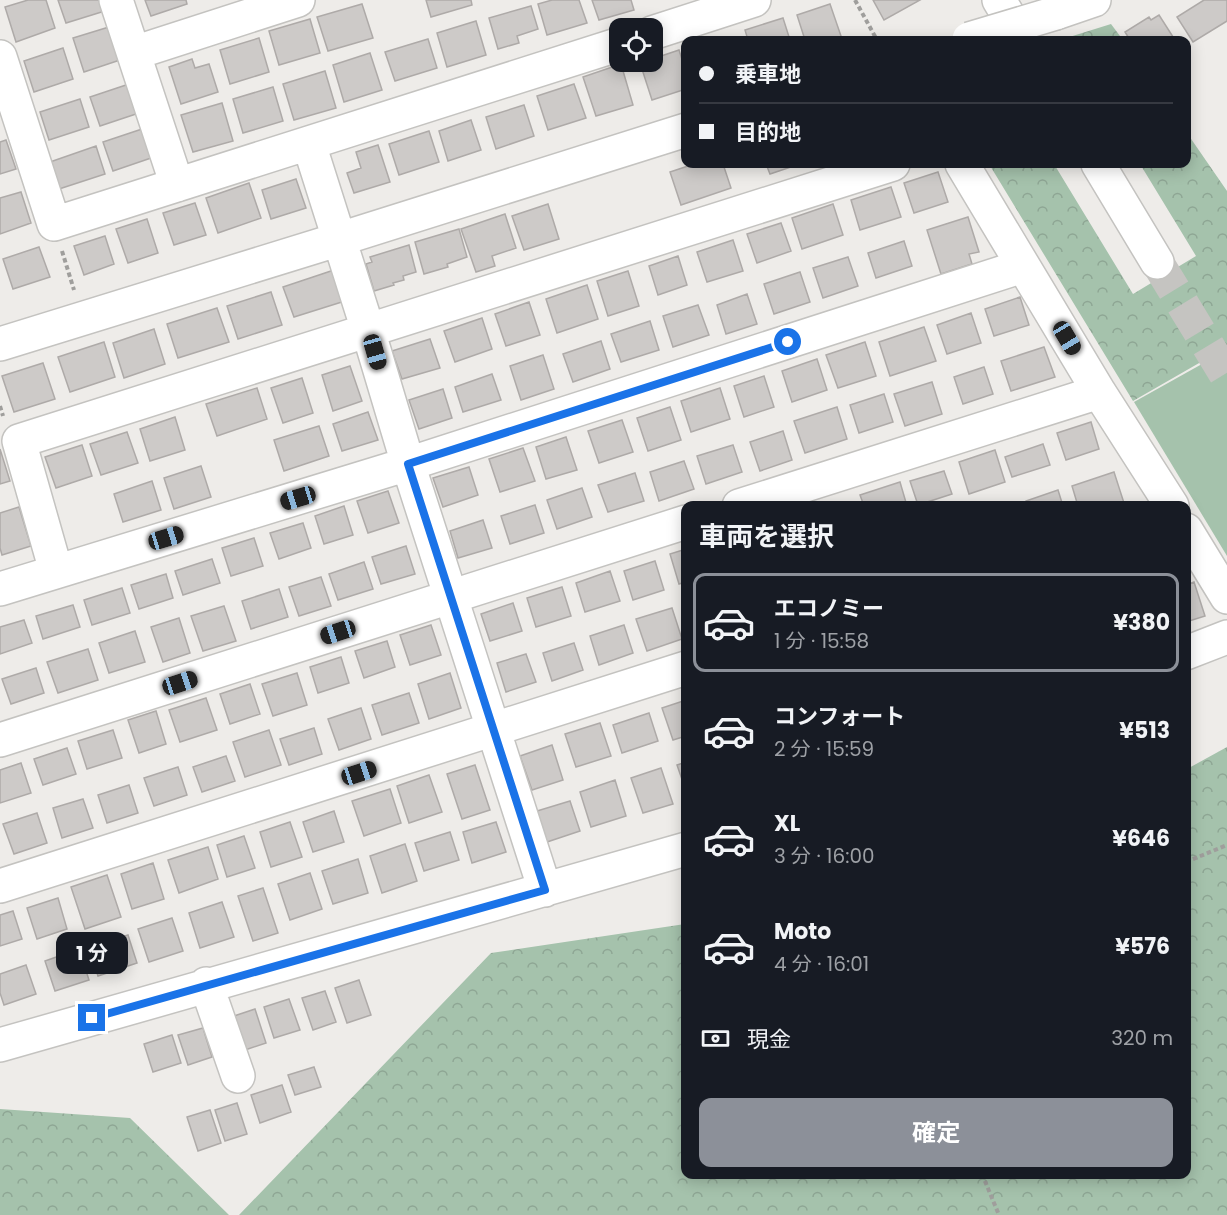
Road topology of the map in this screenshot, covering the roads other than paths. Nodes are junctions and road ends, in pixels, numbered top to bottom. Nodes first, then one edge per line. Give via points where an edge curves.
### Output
1 (117, 0) edge
2 (298, 0) edge
3 (754, 0) edge
4 (999, 0) edge
5 (1094, 0) edge
6 (663, 29) edge
7 (980, 36) edge
8 (1021, 36) edge
9 (609, 48) edge
10 (134, 52) junction
11 (0, 57) edge
12 (681, 132) edge
13 (309, 144) junction
14 (880, 168) edge
15 (964, 168) edge
16 (1100, 168) edge
17 (177, 185) junction
18 (340, 239) junction
19 (1157, 262) tunnel mouth
20 (1023, 266) junction
21 (369, 330) junction
22 (0, 344) edge
23 (1099, 392) junction
24 (408, 464) junction
25 (755, 501) edge
26 (1169, 501) edge
27 (681, 524) edge
28 (1191, 538) edge
29 (56, 571) junction
30 (0, 589) edge
31 (451, 596) junction
32 (1227, 597) edge
33 (1227, 637) edge
34 (1191, 651) edge
35 (681, 670) edge
36 (493, 730) junction
37 (0, 740) edge
38 (681, 850) edge
39 (0, 886) edge
40 (545, 890) junction
41 (206, 984) junction
42 (0, 1045) edge
43 (238, 1076) dead end

1 - 10 street
2 - 10 street
3 - 6 street
4 - 8 street
5 - 7 street, bridge
9 - 13 street
10 - 17 street
11 - 17 street via 54,224
12 - 18 street
13 - 17 street
13 - 18 street
14 - 21 street
15 - 20 street
16 - 19 street
18 - 21 street
18 - 22 street
20 - 23 street
20 - 24 street
21 - 24 street
21 - 29 street via 19,441
23 - 25 street
23 - 26 street
24 - 29 street
24 - 31 street
27 - 31 street
28 - 32 street
29 - 30 street
31 - 36 street
31 - 37 street
33 - 34 street
35 - 36 street
36 - 39 street
36 - 40 street
38 - 40 street
40 - 41 street
41 - 42 street
41 - 43 street

